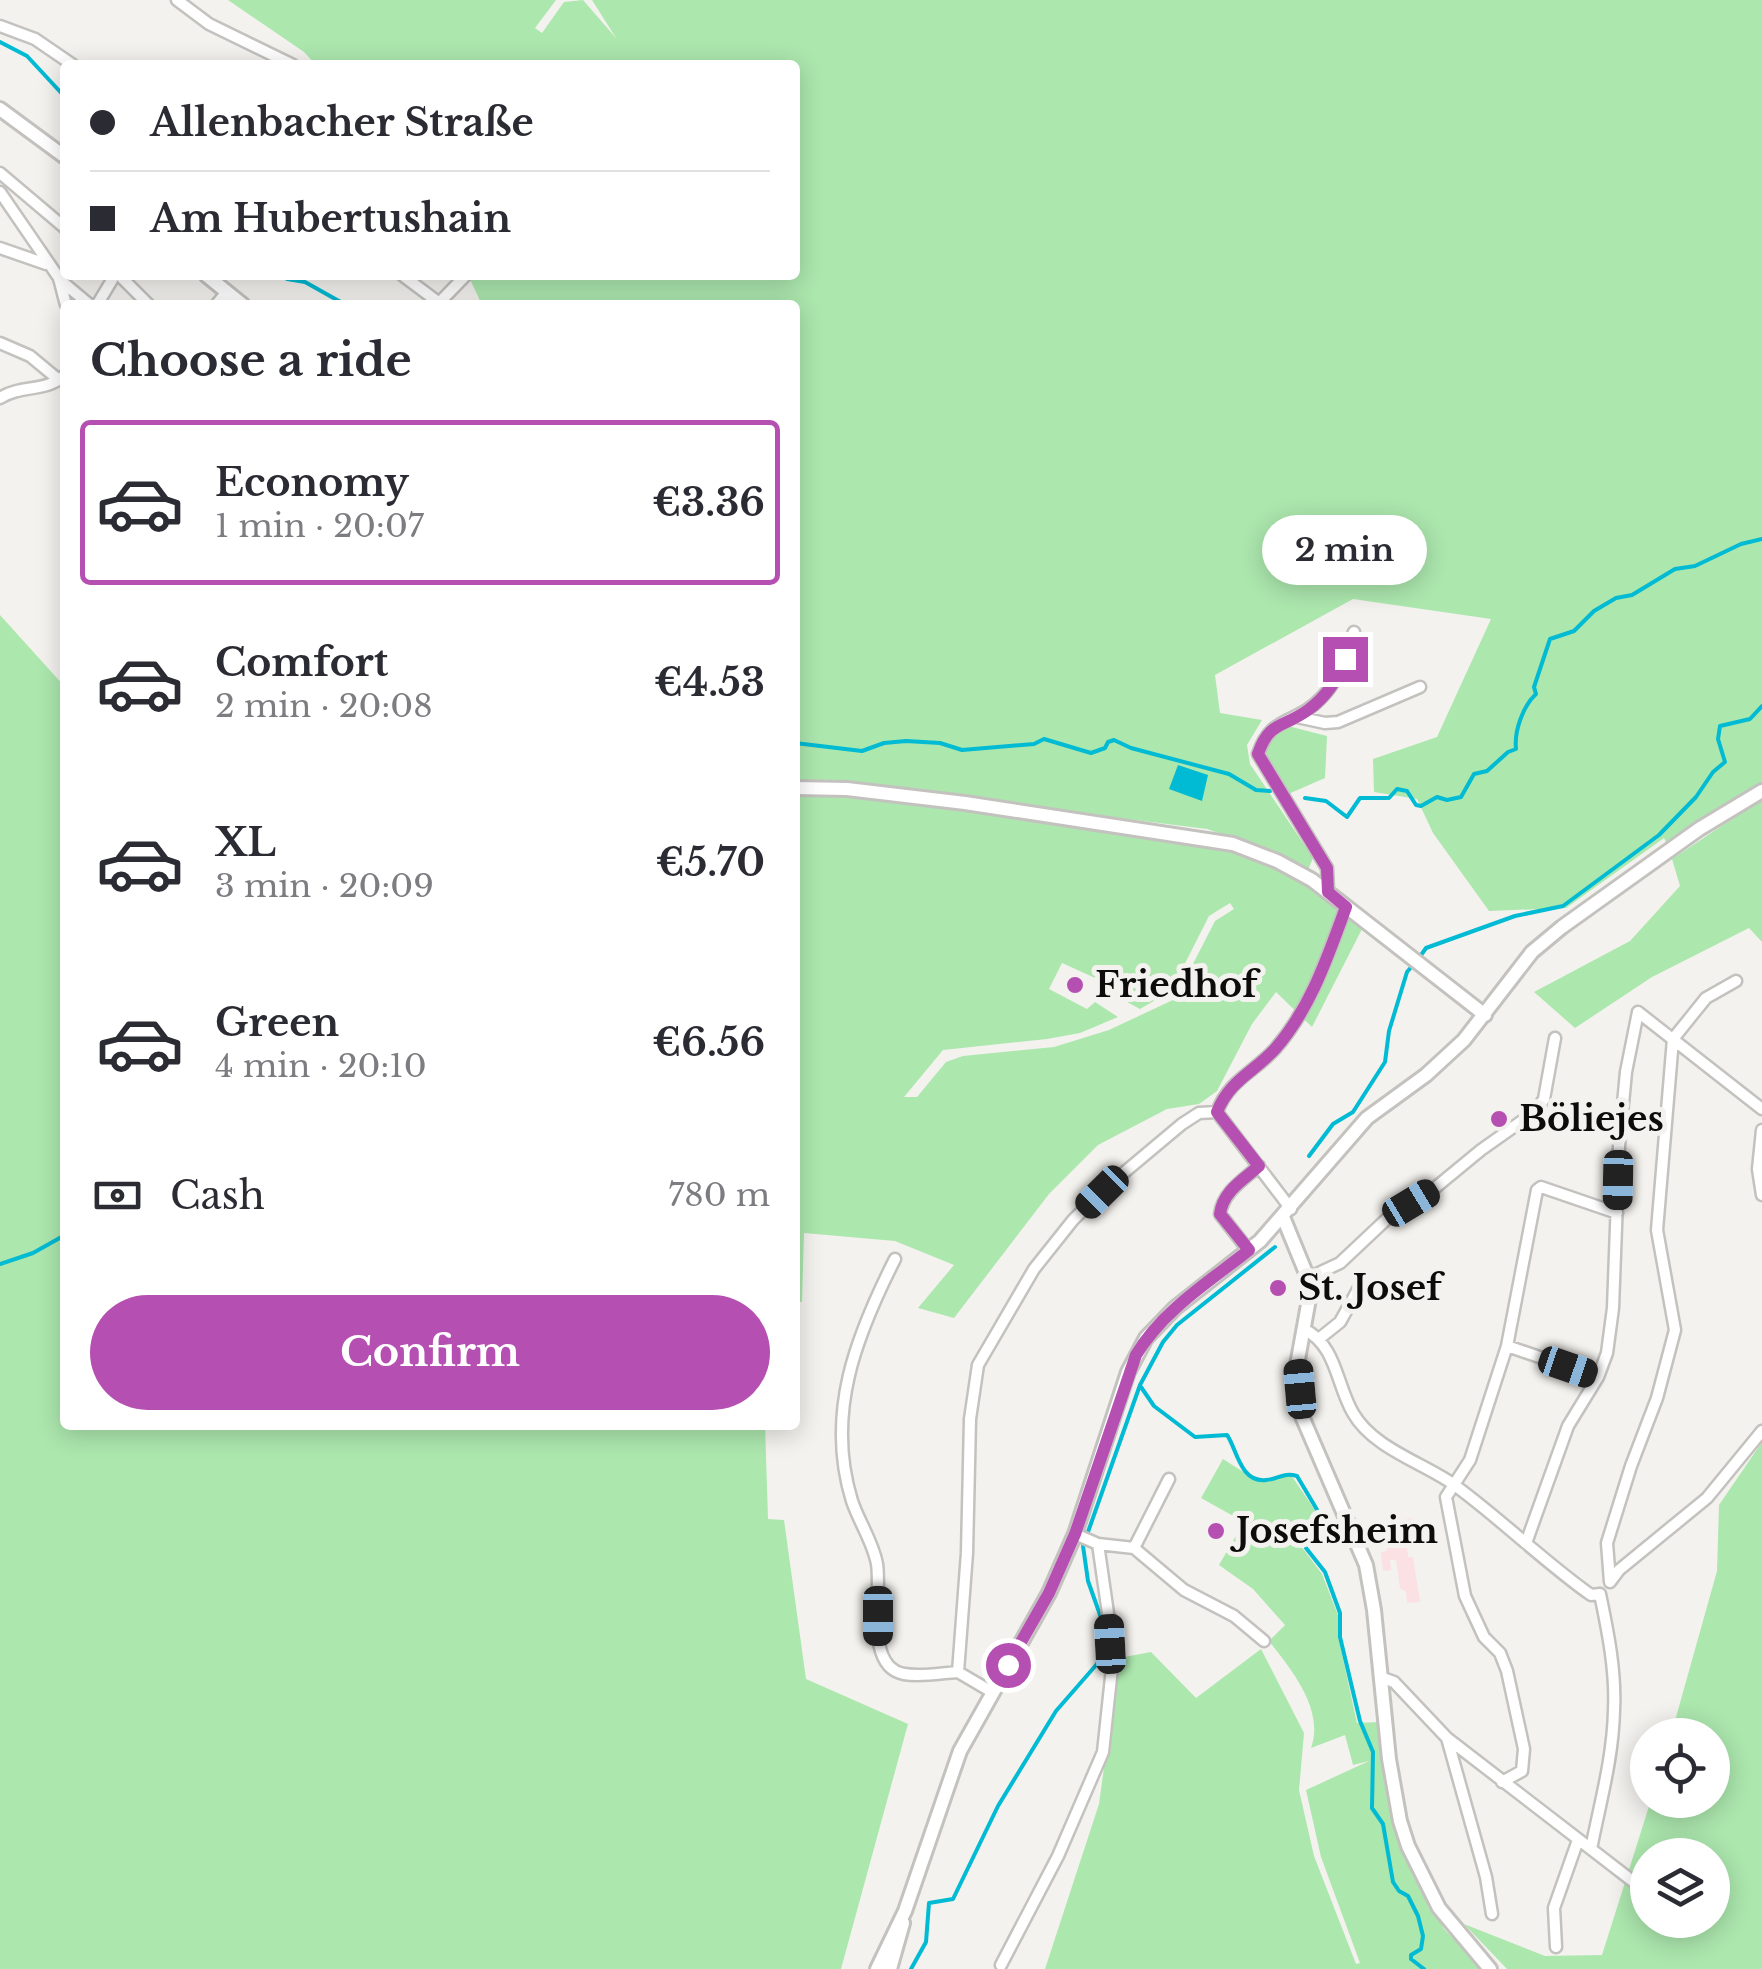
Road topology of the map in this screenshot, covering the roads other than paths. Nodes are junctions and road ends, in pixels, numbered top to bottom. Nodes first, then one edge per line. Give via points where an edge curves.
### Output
1 (177, 0) edge
2 (0, 26) edge
3 (65, 60) edge
4 (284, 60) edge
5 (0, 109) edge
6 (60, 153) edge
7 (0, 173) edge
8 (0, 192) edge
9 (60, 224) edge
10 (0, 248) edge
11 (47, 264) junction
12 (58, 278) joint
13 (61, 280) edge
14 (121, 280) edge
15 (212, 280) edge
16 (408, 280) edge
17 (461, 280) edge
18 (226, 293) junction
19 (65, 300) edge
20 (87, 300) edge
21 (143, 300) edge
22 (220, 300) edge
23 (236, 300) edge
24 (434, 300) edge
25 (443, 300) edge
26 (0, 343) edge
27 (60, 377) edge
28 (60, 379) edge
29 (0, 398) edge
30 (1354, 632) dead end
31 (1420, 687) dead end
32 (1296, 717) junction
33 (800, 788) edge
34 (1762, 791) edge
35 (1328, 892) junction
36 (1346, 907) junction
37 (1736, 981) dead end
38 (1485, 1015) junction
39 (1555, 1038) dead end
40 (1673, 1039) junction
41 (1762, 1109) edge
42 (1217, 1112) junction
43 (1762, 1130) edge
44 (1259, 1166) junction
45 (1762, 1194) edge
46 (1287, 1213) junction
47 (1617, 1213) junction
48 (1249, 1250) junction
49 (895, 1259) dead end
50 (1308, 1278) junction
51 (1360, 1286) dead end
52 (1304, 1329) junction
53 (1320, 1338) junction
54 (1506, 1346) junction
55 (1598, 1377) junction
56 (1762, 1430) edge
57 (1169, 1479) dead end
58 (1452, 1484) junction
59 (1086, 1539) junction
60 (1526, 1543) junction
61 (1134, 1548) junction
62 (1610, 1582) junction
63 (1600, 1594) junction
64 (1264, 1640) dead end
65 (958, 1672) junction
66 (1380, 1677) junction
67 (992, 1692) junction
68 (1447, 1738) junction
69 (1502, 1782) junction
70 (1578, 1840) junction
71 (1590, 1849) junction
72 (1630, 1879) edge
73 (905, 1910) junction
74 (1492, 1914) dead end
75 (1556, 1946) dead end
76 (1001, 1965) dead end
77 (877, 1969) edge
78 (890, 1969) edge
79 (1490, 1969) edge

1 - 4 street via 209,24
2 - 3 street
5 - 6 main road
7 - 9 street
8 - 11 street
10 - 11 street
11 - 12 street
12 - 19 street
13 - 20 street
14 - 21 street
15 - 18 main road
16 - 24 street
17 - 25 street
18 - 22 street
18 - 23 main road
26 - 27 street
28 - 29 street
30 - 32 street via 1333,683
31 - 32 street via 1338,722
32 - 35 street via 1274,726 1258,754 1327,868
33 - 35 main road via 966,803 1196,836 1277,861
34 - 38 main road via 1562,927 1532,952
35 - 36 main road
36 - 38 main road
36 - 42 street via 1296,1020 1274,1050 1225,1092
37 - 40 street via 1706,998
38 - 46 main road via 1426,1074 1367,1118
39 - 50 street via 1536,1111 1391,1215 1340,1263
40 - 41 street
40 - 47 street via 1638,1012 1618,1146
40 - 62 street via 1657,1230 1675,1330 1607,1542
42 - 44 street
42 - 65 street via 1182,1124 1073,1220 1034,1270 978,1365
43 - 45 street
44 - 46 street
44 - 48 street via 1220,1207
46 - 48 main road
46 - 50 main road
47 - 54 street via 1537,1190
47 - 55 street via 1608,1353
48 - 59 main road via 1146,1338 1128,1372
49 - 65 street via 846,1377 844,1464 877,1564 883,1658 902,1674
50 - 52 main road
51 - 53 street via 1340,1322
52 - 53 street
52 - 66 main road via 1298,1365 1302,1414 1366,1565
53 - 58 street via 1353,1413 1376,1438
54 - 55 street
54 - 58 street via 1470,1460
55 - 60 street via 1568,1426
56 - 62 street via 1707,1498
57 - 61 street
58 - 60 street
58 - 69 street via 1446,1497 1465,1596 1484,1638 1500,1653 1521,1728 1522,1771
59 - 61 street
59 - 67 main road
59 - 76 street via 1109,1620 1112,1668 1103,1752
60 - 63 street via 1591,1595
61 - 64 street via 1184,1590
62 - 63 street
63 - 71 street via 1614,1712
65 - 67 street
66 - 68 street via 1394,1682
66 - 79 main road via 1391,1774 1408,1846 1439,1908
67 - 73 main road via 952,1770
68 - 69 street
68 - 74 street
69 - 70 street
70 - 71 street
70 - 75 street via 1554,1908
71 - 72 street
73 - 77 main road
73 - 78 main road

